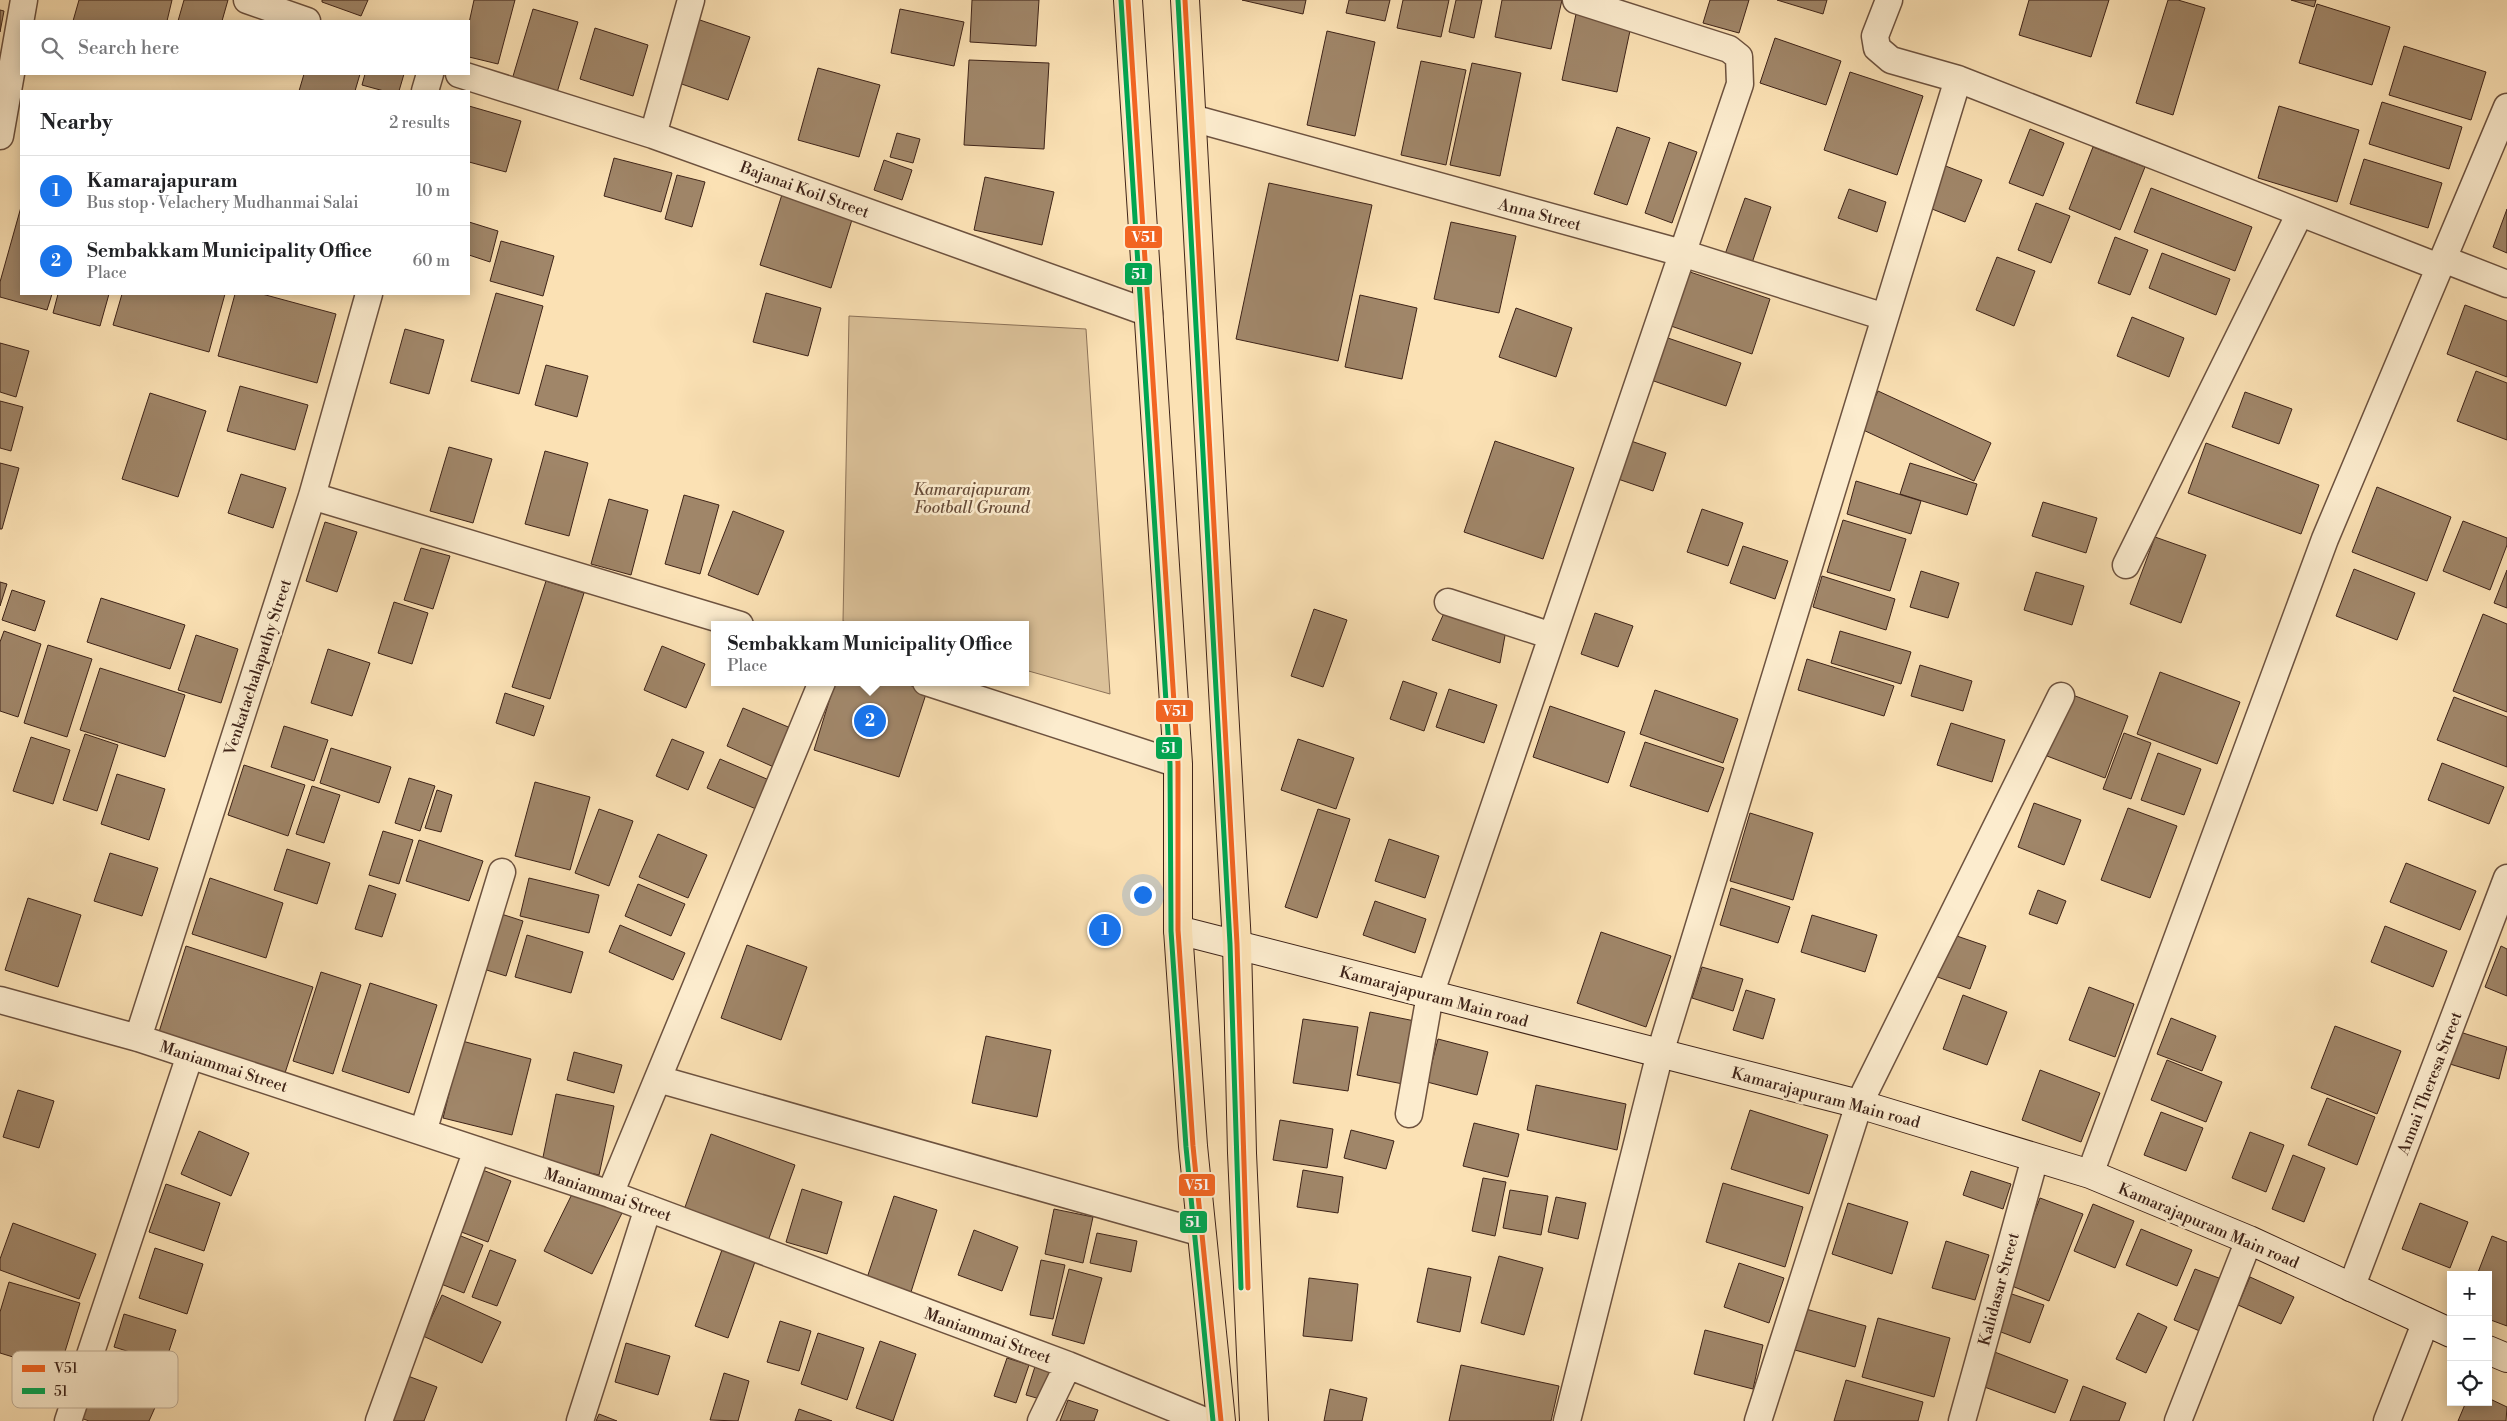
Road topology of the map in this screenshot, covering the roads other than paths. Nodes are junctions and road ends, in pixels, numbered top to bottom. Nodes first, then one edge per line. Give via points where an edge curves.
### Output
1 (24, 0) edge
2 (247, 0) edge
3 (691, 0) edge
4 (1128, 0) edge
5 (1185, 0) edge
6 (1576, 0) edge
7 (1889, 0) edge
8 (20, 20) edge
9 (304, 20) edge
10 (20, 23) edge
11 (430, 75) edge
12 (462, 75) edge
13 (1958, 79) junction
14 (425, 90) edge
15 (2507, 107) edge
16 (1192, 118) junction
17 (653, 134) junction
18 (0, 136) edge
19 (2300, 213) junction
20 (1682, 253) junction
21 (2441, 263) junction
22 (2507, 284) edge
23 (369, 295) edge
24 (1149, 313) junction
25 (1885, 317) junction
26 (312, 496) junction
27 (2126, 564) dead end
28 (1448, 602) dead end
29 (727, 621) edge
30 (1552, 636) junction
31 (820, 686) edge
32 (938, 686) edge
33 (2061, 696) dead end
34 (1178, 764) junction
35 (502, 872) dead end
36 (2507, 878) edge
37 (1178, 930) junction
38 (1237, 944) junction
39 (1430, 995) junction
40 (0, 1000) edge
41 (138, 1038) junction
42 (1660, 1053) junction
43 (190, 1055) junction
44 (658, 1080) junction
45 (1859, 1104) junction
46 (1410, 1114) dead end
47 (423, 1132) junction
48 (477, 1150) junction
49 (2035, 1158) junction
50 (2090, 1174) junction
51 (610, 1194) junction
52 (648, 1208) junction
53 (1202, 1233) junction
54 (2249, 1240) junction
55 (2351, 1288) junction
56 (2426, 1321) junction
57 (2447, 1331) edge
58 (91, 1351) edge
59 (2492, 1352) edge
60 (2507, 1358) edge
61 (1068, 1365) junction
62 (72, 1408) edge
63 (68, 1421) edge
64 (379, 1421) edge
65 (580, 1421) edge
66 (1041, 1421) edge
67 (1205, 1421) edge
68 (1221, 1421) edge
69 (1254, 1421) edge
70 (1568, 1421) edge
71 (1758, 1421) edge
72 (1962, 1421) edge
73 (2178, 1421) edge
74 (2387, 1421) edge

1 - 8 street
2 - 9 street
3 - 17 street
4 - 24 main road
5 - 16 main road
6 - 20 street via 1729,49 1738,57 1740,84
7 - 13 street via 1875,36 1876,48 1891,60
10 - 18 street
11 - 14 street
12 - 17 street, Bajanai Koil Street
13 - 19 street
13 - 25 street
15 - 21 street
16 - 20 street, Anna Street
16 - 38 main road
17 - 24 street, Bajanai Koil Street
19 - 21 street
19 - 27 street
20 - 25 street, Anna Street
20 - 30 street
21 - 22 street
21 - 50 street via 2325,539
23 - 26 street, Venkatachalapathy Street
24 - 34 main road
25 - 42 street
26 - 29 street
26 - 41 street, Venkatachalapathy Street
28 - 30 street
30 - 39 street
31 - 44 street
32 - 34 street
33 - 45 street
34 - 37 main road
35 - 47 street
36 - 55 street, Annai Theresa Street
37 - 38 street, Kamarajapuram Main road
37 - 53 main road
38 - 39 street, Kamarajapuram Main road
38 - 69 main road
39 - 42 street, Kamarajapuram Main road
39 - 46 street
40 - 41 street, Maniammai Street
41 - 43 street, Maniammai Street
42 - 45 street, Kamarajapuram Main road
42 - 70 street
43 - 47 street, Maniammai Street
43 - 58 street
44 - 51 street
44 - 53 street
45 - 49 street, Kamarajapuram Main road
45 - 71 street
47 - 48 street, Maniammai Street
48 - 51 street, Maniammai Street
48 - 64 street
49 - 50 street, Kamarajapuram Main road
49 - 72 street, Kalidasar Street
50 - 54 street, Kamarajapuram Main road
51 - 52 street, Maniammai Street
52 - 61 street, Maniammai Street
52 - 65 street
53 - 68 main road
54 - 55 street, Kamarajapuram Main road
54 - 73 street
55 - 56 street, Kamarajapuram Main road
56 - 57 street, Kamarajapuram Main road
56 - 74 street
59 - 60 street
61 - 66 street
61 - 67 street, Maniammai Street
62 - 63 street

